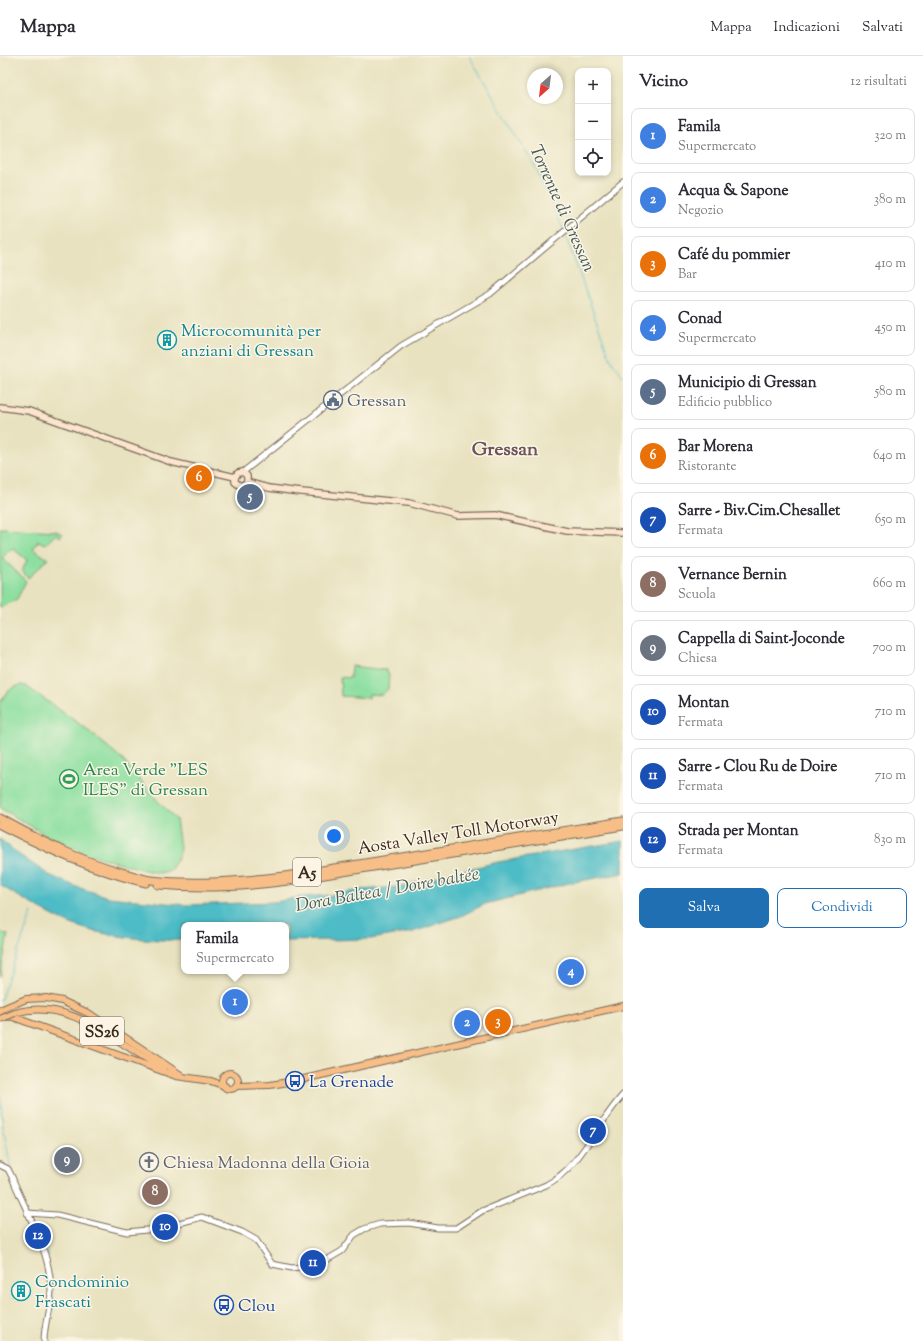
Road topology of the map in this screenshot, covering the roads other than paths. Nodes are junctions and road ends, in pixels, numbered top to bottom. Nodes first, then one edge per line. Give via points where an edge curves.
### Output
1 (623, 182) edge
2 (0, 407) edge
3 (243, 472) junction
4 (235, 477) junction
5 (247, 482) junction
6 (623, 533) edge
7 (0, 818) edge
8 (623, 821) edge
9 (0, 825) edge
10 (623, 826) edge
11 (623, 1006) edge
12 (2, 1009) edge
13 (1, 1017) edge
14 (185, 1077) junction
15 (224, 1077) junction
16 (237, 1078) junction
17 (211, 1081) junction
18 (252, 1085) junction
19 (225, 1086) junction
20 (236, 1086) junction
21 (623, 1095) edge
22 (0, 1165) edge
23 (29, 1213) junction
24 (44, 1341) edge

1 - 3 street via 490,294 401,346
2 - 4 main road via 29,411 182,466
3 - 4 main road
3 - 5 main road via 247,476
4 - 5 main road via 235,482 239,485
5 - 6 main road via 292,491 409,503 458,516 495,515 567,531
7 - 8 highway, Aosta Valley Toll Motorway / A5 via 50,846 98,865 150,880 198,883 285,876
9 - 10 highway, Aosta Valley Toll Motorway / A5 via 48,850 96,870 150,884 200,888 237,888 288,881
11 - 18 main road, SS26 via 295,1081
12 - 13 main road
12 - 14 main road via 26,999 46,998 62,1001 90,1014
13 - 14 main road via 13,1017 158,1070
13 - 14 main road, SS26, bridge via 39,1009 69,1014 90,1024 150,1062
14 - 17 main road, SS26
15 - 16 main road, SS26 via 232,1073
15 - 17 main road, SS26
15 - 19 main road
16 - 18 main road, SS26
16 - 20 main road
17 - 19 main road, SS26
18 - 20 main road, SS26
19 - 20 main road, SS26 via 230,1089
21 - 23 street via 578,1156 554,1181 482,1211 456,1228 409,1223 380,1224 364,1229 354,1235 342,1251 331,1259 308,1266 277,1266 270,1262 256,1240 202,1217 165,1227 122,1231 57,1215
22 - 23 street via 9,1172
23 - 24 street via 43,1246 50,1277 50,1307

